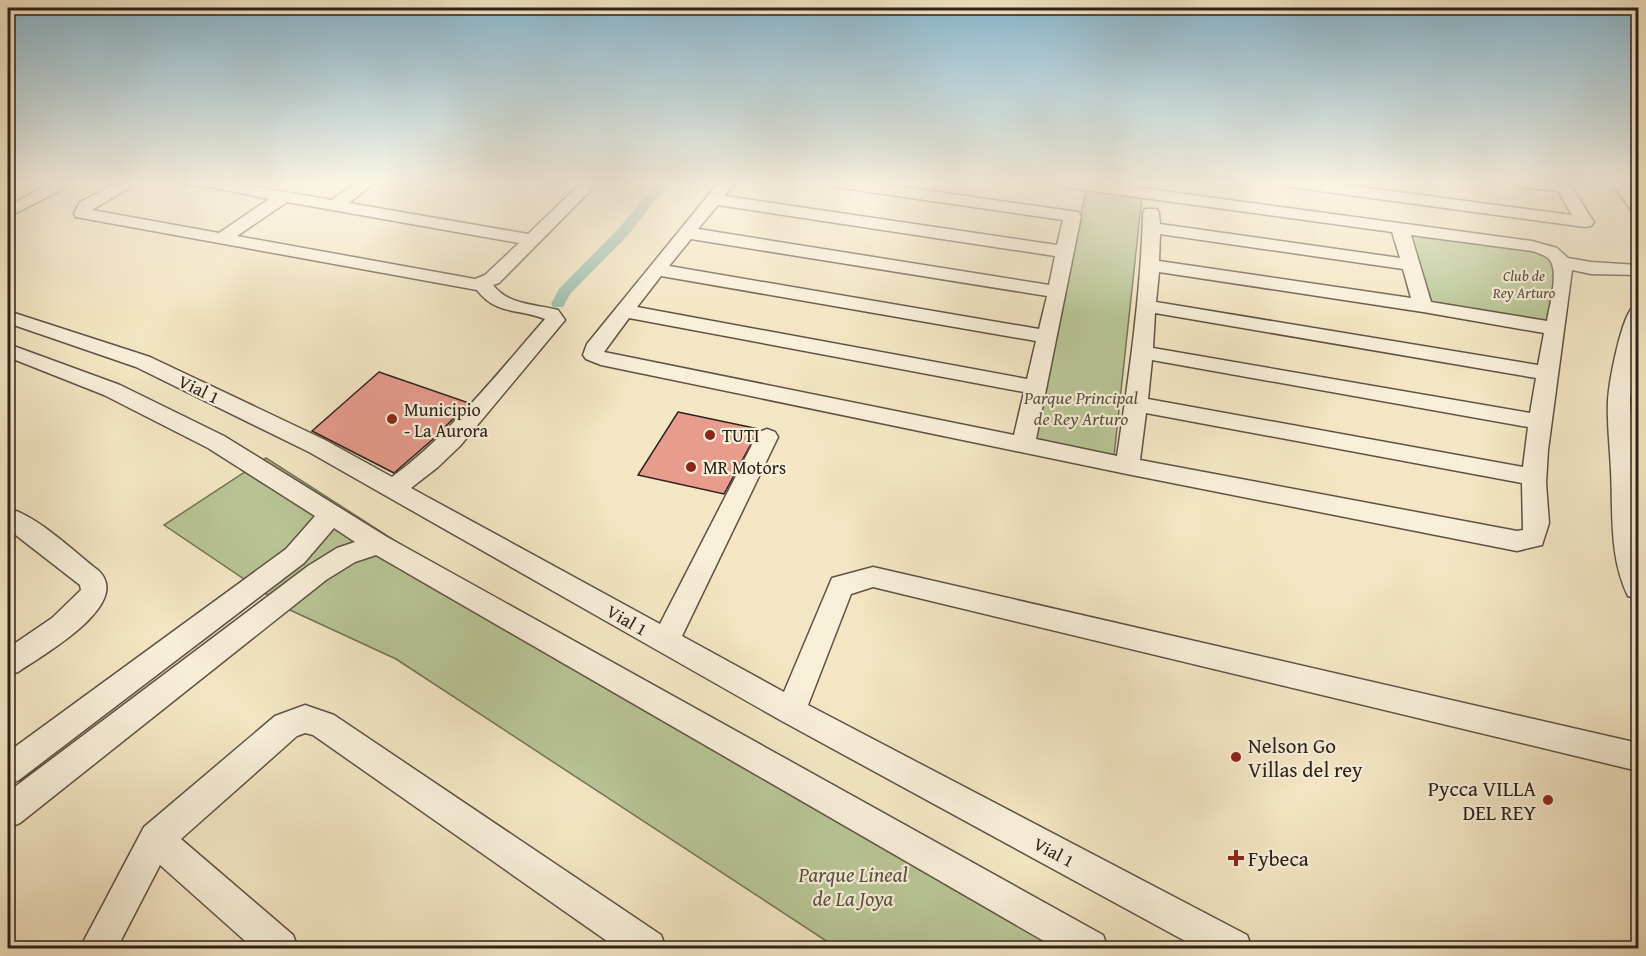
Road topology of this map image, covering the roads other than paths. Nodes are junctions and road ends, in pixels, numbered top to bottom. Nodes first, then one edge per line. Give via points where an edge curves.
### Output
1 (155, 227) edge
2 (239, 227) edge
3 (454, 227) edge
4 (546, 227) edge
5 (692, 227) edge
6 (924, 227) edge
7 (1070, 227) edge
8 (1390, 227) edge
9 (1151, 228) joint
10 (1400, 228) junction
11 (688, 232) junction
12 (221, 239) junction
13 (532, 240) junction
14 (1065, 252) junction
15 (1150, 265) junction
16 (1411, 265) junction
17 (1564, 269) junction
18 (658, 270) junction
19 (1638, 278) edge
20 (482, 284) junction
21 (1057, 292) junction
22 (1146, 306) junction
23 (1423, 306) junction
24 (625, 311) junction
25 (1638, 313) edge
26 (8, 318) edge
27 (1556, 329) junction
28 (1047, 337) junction
29 (8, 350) edge
30 (1142, 352) junction
31 (1548, 373) junction
32 (1036, 387) junction
33 (1136, 404) junction
34 (1540, 422) junction
35 (767, 437) dead end
36 (1023, 445) junction
37 (1127, 466) junction
38 (1534, 477) junction
39 (394, 488) junction
40 (332, 514) junction
41 (8, 517) edge
42 (378, 544) junction
43 (1638, 588) edge
44 (665, 641) junction
45 (8, 663) edge
46 (791, 711) junction
47 (1638, 757) edge
48 (8, 770) edge
49 (8, 812) edge
50 (156, 839) junction
51 (98, 948) edge
52 (280, 948) edge
53 (648, 948) edge
54 (1090, 948) edge
55 (1234, 948) edge

1 - 12 street
2 - 12 street
3 - 13 street
4 - 13 street
5 - 11 street
6 - 14 street
7 - 14 street
8 - 10 street
9 - 15 street
9 - 16 street
10 - 16 street
10 - 17 street via 1532,246 1557,255
11 - 18 street
11 - 21 street
12 - 20 street
13 - 20 street
14 - 21 street
15 - 22 street
15 - 23 street
16 - 23 street
17 - 19 street via 1593,279
17 - 27 street
18 - 24 street
18 - 28 street
20 - 39 street via 499,302 552,314 555,320 452,441
21 - 28 street
22 - 30 street
22 - 31 street
23 - 27 street
24 - 32 street
24 - 36 street via 594,348 593,355
25 - 43 street via 1619,400 1627,549
26 - 39 street, Vial 1 via 143,362
27 - 31 street
28 - 32 street
29 - 40 street via 112,390 216,442
30 - 33 street
30 - 34 street
31 - 34 street
32 - 36 street
33 - 37 street
33 - 38 street
34 - 38 street
35 - 44 street
36 - 37 street
37 - 38 street via 1517,541 1533,538 1537,530
39 - 44 street, Vial 1
40 - 42 street
40 - 48 street via 295,556
41 - 45 street via 93,581 94,588 81,612
42 - 49 street via 346,555 317,573
42 - 54 street
44 - 46 street, Vial 1
46 - 47 street via 841,586 873,577
46 - 55 street, Vial 1
50 - 51 street
50 - 52 street
50 - 53 street via 286,726 305,719 315,721

